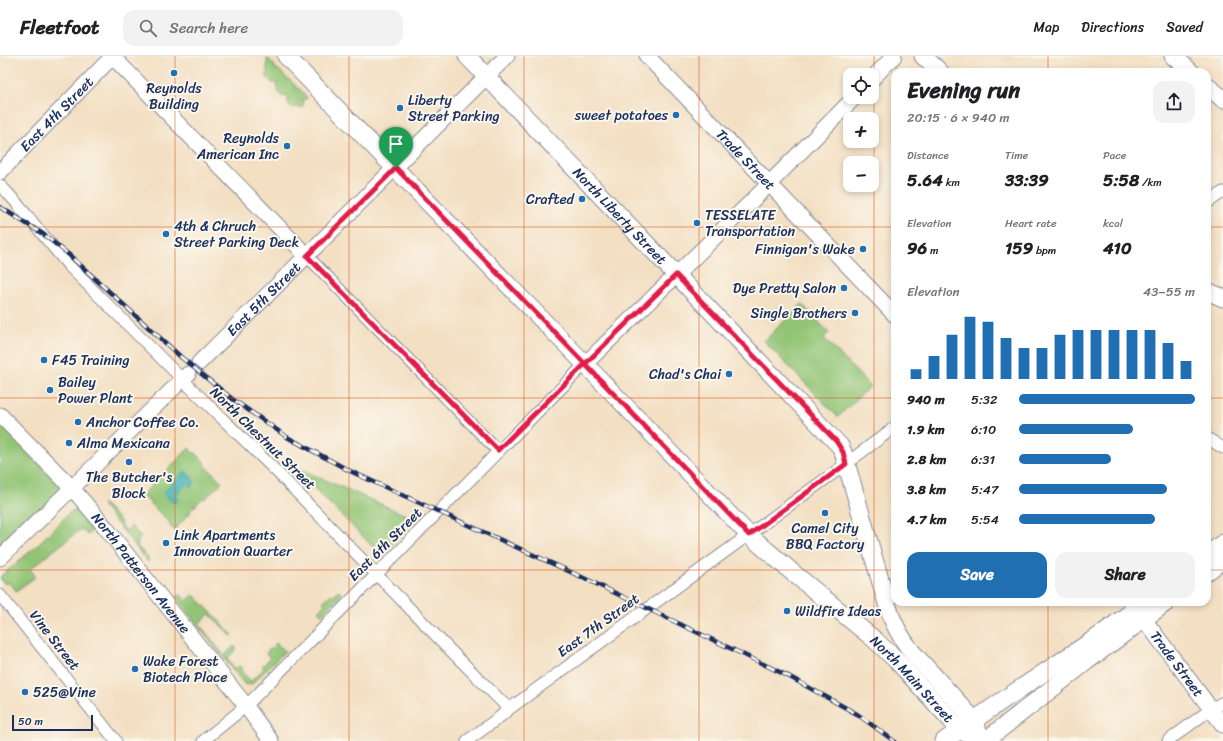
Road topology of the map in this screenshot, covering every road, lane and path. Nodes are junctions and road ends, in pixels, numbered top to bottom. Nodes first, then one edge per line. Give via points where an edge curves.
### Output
1 (112, 56) edge
2 (286, 56) edge
3 (467, 56) edge
4 (507, 56) edge
5 (647, 56) edge
6 (894, 56) edge
7 (923, 56) edge
8 (1173, 56) edge
9 (936, 68) edge
10 (1186, 68) edge
11 (879, 72) edge
12 (487, 77) junction
13 (1211, 89) edge
14 (1223, 99) edge
15 (848, 104) edge
16 (396, 168) junction
17 (0, 172) edge
18 (769, 184) junction
19 (0, 185) edge
20 (1223, 192) edge
21 (1211, 200) edge
22 (307, 256) junction
23 (676, 275) junction
24 (1211, 293) edge
25 (1223, 298) edge
26 (891, 312) edge
27 (200, 363) dead end
28 (585, 364) junction
29 (185, 377) junction
30 (0, 415) edge
31 (891, 430) edge
32 (1211, 440) edge
33 (1223, 448) edge
34 (498, 450) junction
35 (846, 464) junction
36 (72, 488) junction
37 (749, 535) junction
38 (1223, 543) edge
39 (1211, 552) edge
40 (0, 558) edge
41 (1223, 559) edge
42 (1211, 569) edge
43 (377, 574) junction
44 (0, 595) edge
45 (888, 607) junction
46 (1139, 608) edge
47 (862, 629) junction
48 (246, 706) junction
49 (1217, 706) edge
50 (509, 709) junction
51 (967, 725) junction
52 (1223, 725) edge
53 (116, 741) edge
54 (203, 741) edge
55 (271, 741) edge
56 (467, 741) edge
57 (944, 741) edge
58 (982, 741) edge
59 (1168, 741) edge

1 - 17 street, East 4th Street
1 - 22 street
2 - 16 main road, North Main Street
3 - 12 main road, North Liberty Street
4 - 12 street, East 5th Street
5 - 18 street, Trade Street
6 - 11 street
7 - 9 main road
8 - 10 main road
12 - 16 street, East 5th Street
12 - 23 main road, North Liberty Street
13 - 14 main road
15 - 18 street
16 - 22 street, East 5th Street
16 - 28 main road, North Main Street
18 - 23 street
18 - 26 street, Trade Street
19 - 29 street, North Chestnut Street via 69,266
20 - 21 street
22 - 27 street, East 5th Street
22 - 34 street
23 - 28 street
23 - 35 main road, North Liberty Street via 836,441 843,452
24 - 25 main road
28 - 34 street, East 6th Street
28 - 37 main road, North Main Street
29 - 36 street
29 - 43 street, North Chestnut Street
30 - 36 street, North Patterson Avenue
31 - 35 street, East 7th Street
32 - 33 street
34 - 43 street, East 6th Street
35 - 37 street, East 7th Street
35 - 45 main road, North Liberty Street
36 - 40 street
36 - 48 street, North Patterson Avenue
37 - 47 main road, North Main Street
37 - 50 street, East 7th Street
38 - 39 main road
41 - 42 main road
43 - 48 street, East 6th Street
43 - 50 street, North Chestnut Street
44 - 53 street, Vine Street
45 - 47 main road via 878,624
45 - 51 main road, North Liberty Street via 905,644
46 - 49 street, Trade Street
46 - 51 main road
46 - 58 main road via 1080,665
47 - 51 main road, North Main Street
48 - 54 street, East 6th Street
48 - 55 street, North Patterson Avenue
49 - 52 street, Trade Street
49 - 59 street
50 - 56 street, East 7th Street
51 - 57 main road
51 - 58 main road, North Main Street

